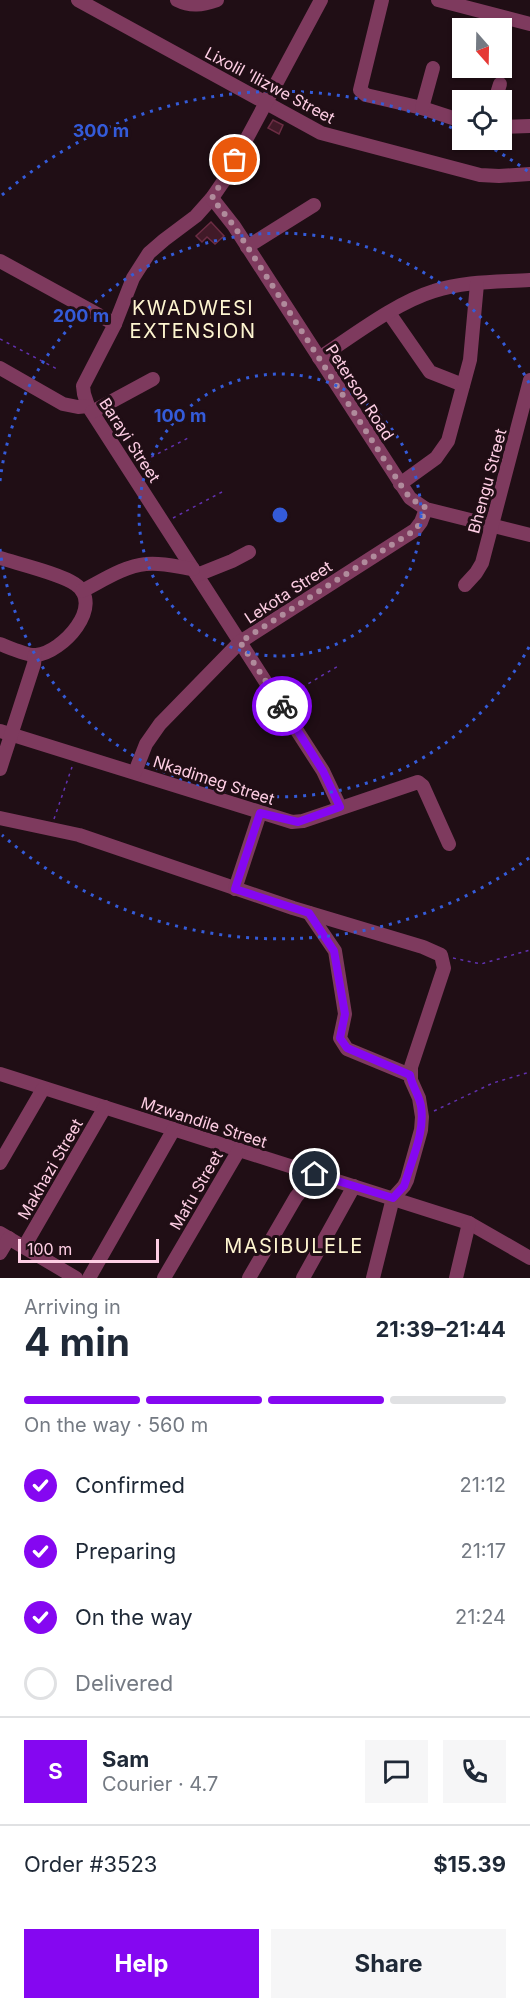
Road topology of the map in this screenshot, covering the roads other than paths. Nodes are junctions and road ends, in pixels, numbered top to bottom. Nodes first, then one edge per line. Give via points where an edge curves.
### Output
1 (78, 0) edge
2 (177, 0) edge
3 (217, 0) edge
4 (382, 0) edge
5 (318, 1) edge
6 (442, 1) edge
7 (530, 24) edge
8 (433, 68) dead end
9 (500, 84) dead end
10 (498, 90) edge
11 (267, 104) junction
12 (422, 108) junction
13 (452, 118) edge
14 (530, 126) edge
15 (512, 127) edge
16 (530, 174) edge
17 (212, 198) junction
18 (314, 205) dead end
19 (247, 247) junction
20 (0, 261) edge
21 (530, 280) edge
22 (477, 284) junction
23 (389, 313) junction
24 (115, 324) junction
25 (318, 358) junction
26 (0, 368) edge
27 (153, 379) dead end
28 (530, 380) edge
29 (463, 385) junction
30 (90, 409) junction
31 (400, 484) junction
32 (426, 508) junction
33 (493, 525) junction
34 (530, 535) edge
35 (249, 552) dead end
36 (0, 558) edge
37 (195, 572) junction
38 (465, 585) dead end
39 (82, 591) junction
40 (240, 642) junction
41 (0, 644) edge
42 (36, 655) junction
43 (5, 732) edge
44 (0, 769) edge
45 (135, 772) junction
46 (340, 807) junction
47 (260, 813) junction
48 (0, 818) edge
49 (449, 844) dead end
50 (235, 889) junction
51 (309, 913) junction
52 (0, 1074) edge
53 (410, 1075) junction
54 (43, 1089) junction
55 (105, 1107) junction
56 (174, 1129) junction
57 (239, 1150) junction
58 (0, 1163) edge
59 (315, 1174) junction
60 (354, 1186) junction
61 (393, 1198) junction
62 (469, 1223) junction
63 (4, 1235) edge
64 (24, 1247) junction
65 (0, 1253) edge
66 (530, 1258) edge
67 (57, 1273) edge
68 (76, 1278) edge
69 (89, 1278) edge
70 (164, 1278) edge
71 (249, 1278) edge
72 (303, 1278) edge
73 (373, 1278) edge
74 (456, 1278) edge

1 - 11 street, Lixolil 'Ilizwe Street
2 - 3 street via 189,6
4 - 12 street via 360,90 366,95
5 - 11 street, Barayi Street
6 - 7 street
8 - 12 street
9 - 10 street
11 - 16 street, Lixolil 'Ilizwe Street via 333,137 480,175
11 - 17 street, Barayi Street
12 - 13 street
14 - 15 street
17 - 19 street, Peterson Road
17 - 24 street, Barayi Street via 149,254 133,278
18 - 19 street
19 - 25 street, Peterson Road
20 - 24 street
21 - 22 street
22 - 23 street via 434,291
22 - 29 street via 472,348
23 - 25 street
23 - 29 street via 430,372
24 - 30 street, Barayi Street via 85,380 84,394
25 - 31 street, Peterson Road
26 - 30 street via 63,404
27 - 30 street
28 - 33 street, Bhengu Street
29 - 31 street via 443,450
30 - 37 street, Barayi Street
31 - 32 street, Peterson Road via 410,498
32 - 33 street, Peterson Road
32 - 40 street, Lekota Street via 415,530
33 - 34 street, Peterson Road
33 - 38 street, Bhengu Street via 480,569
35 - 37 street
36 - 39 street via 64,579
37 - 39 street via 157,564 141,565
37 - 40 street, Barayi Street
39 - 42 street via 84,609 74,632
40 - 45 street, Lekota Street via 155,730
40 - 46 street, Barayi Street via 323,771
41 - 42 street
42 - 43 street
43 - 44 street
43 - 45 street, Nkadimeg Street
45 - 47 street, Nkadimeg Street
46 - 47 street, Nkadimeg Street via 298,822
46 - 49 street, Nkadimeg Street via 418,782
47 - 50 street
48 - 50 street via 79,835
50 - 51 street
51 - 53 street via 334,951 345,1014 340,1038 347,1048
51 - 53 street via 441,955 444,968
52 - 54 street, Mzwandile Street
53 - 61 street via 419,1098 421,1130 404,1186
54 - 55 street, Mzwandile Street
54 - 58 street
55 - 56 street, Mzwandile Street
55 - 64 street, Makhazi Street
56 - 57 street, Mzwandile Street
56 - 69 street
57 - 59 street, Mzwandile Street
57 - 70 street, Mafu Street
59 - 60 street, Mzwandile Street
59 - 71 street via 296,1197
60 - 61 street, Mzwandile Street
60 - 72 street
61 - 62 street, Mzwandile Street
61 - 73 street
62 - 66 street, Mzwandile Street
62 - 74 street
63 - 64 street
63 - 65 street
64 - 67 street
67 - 68 street

